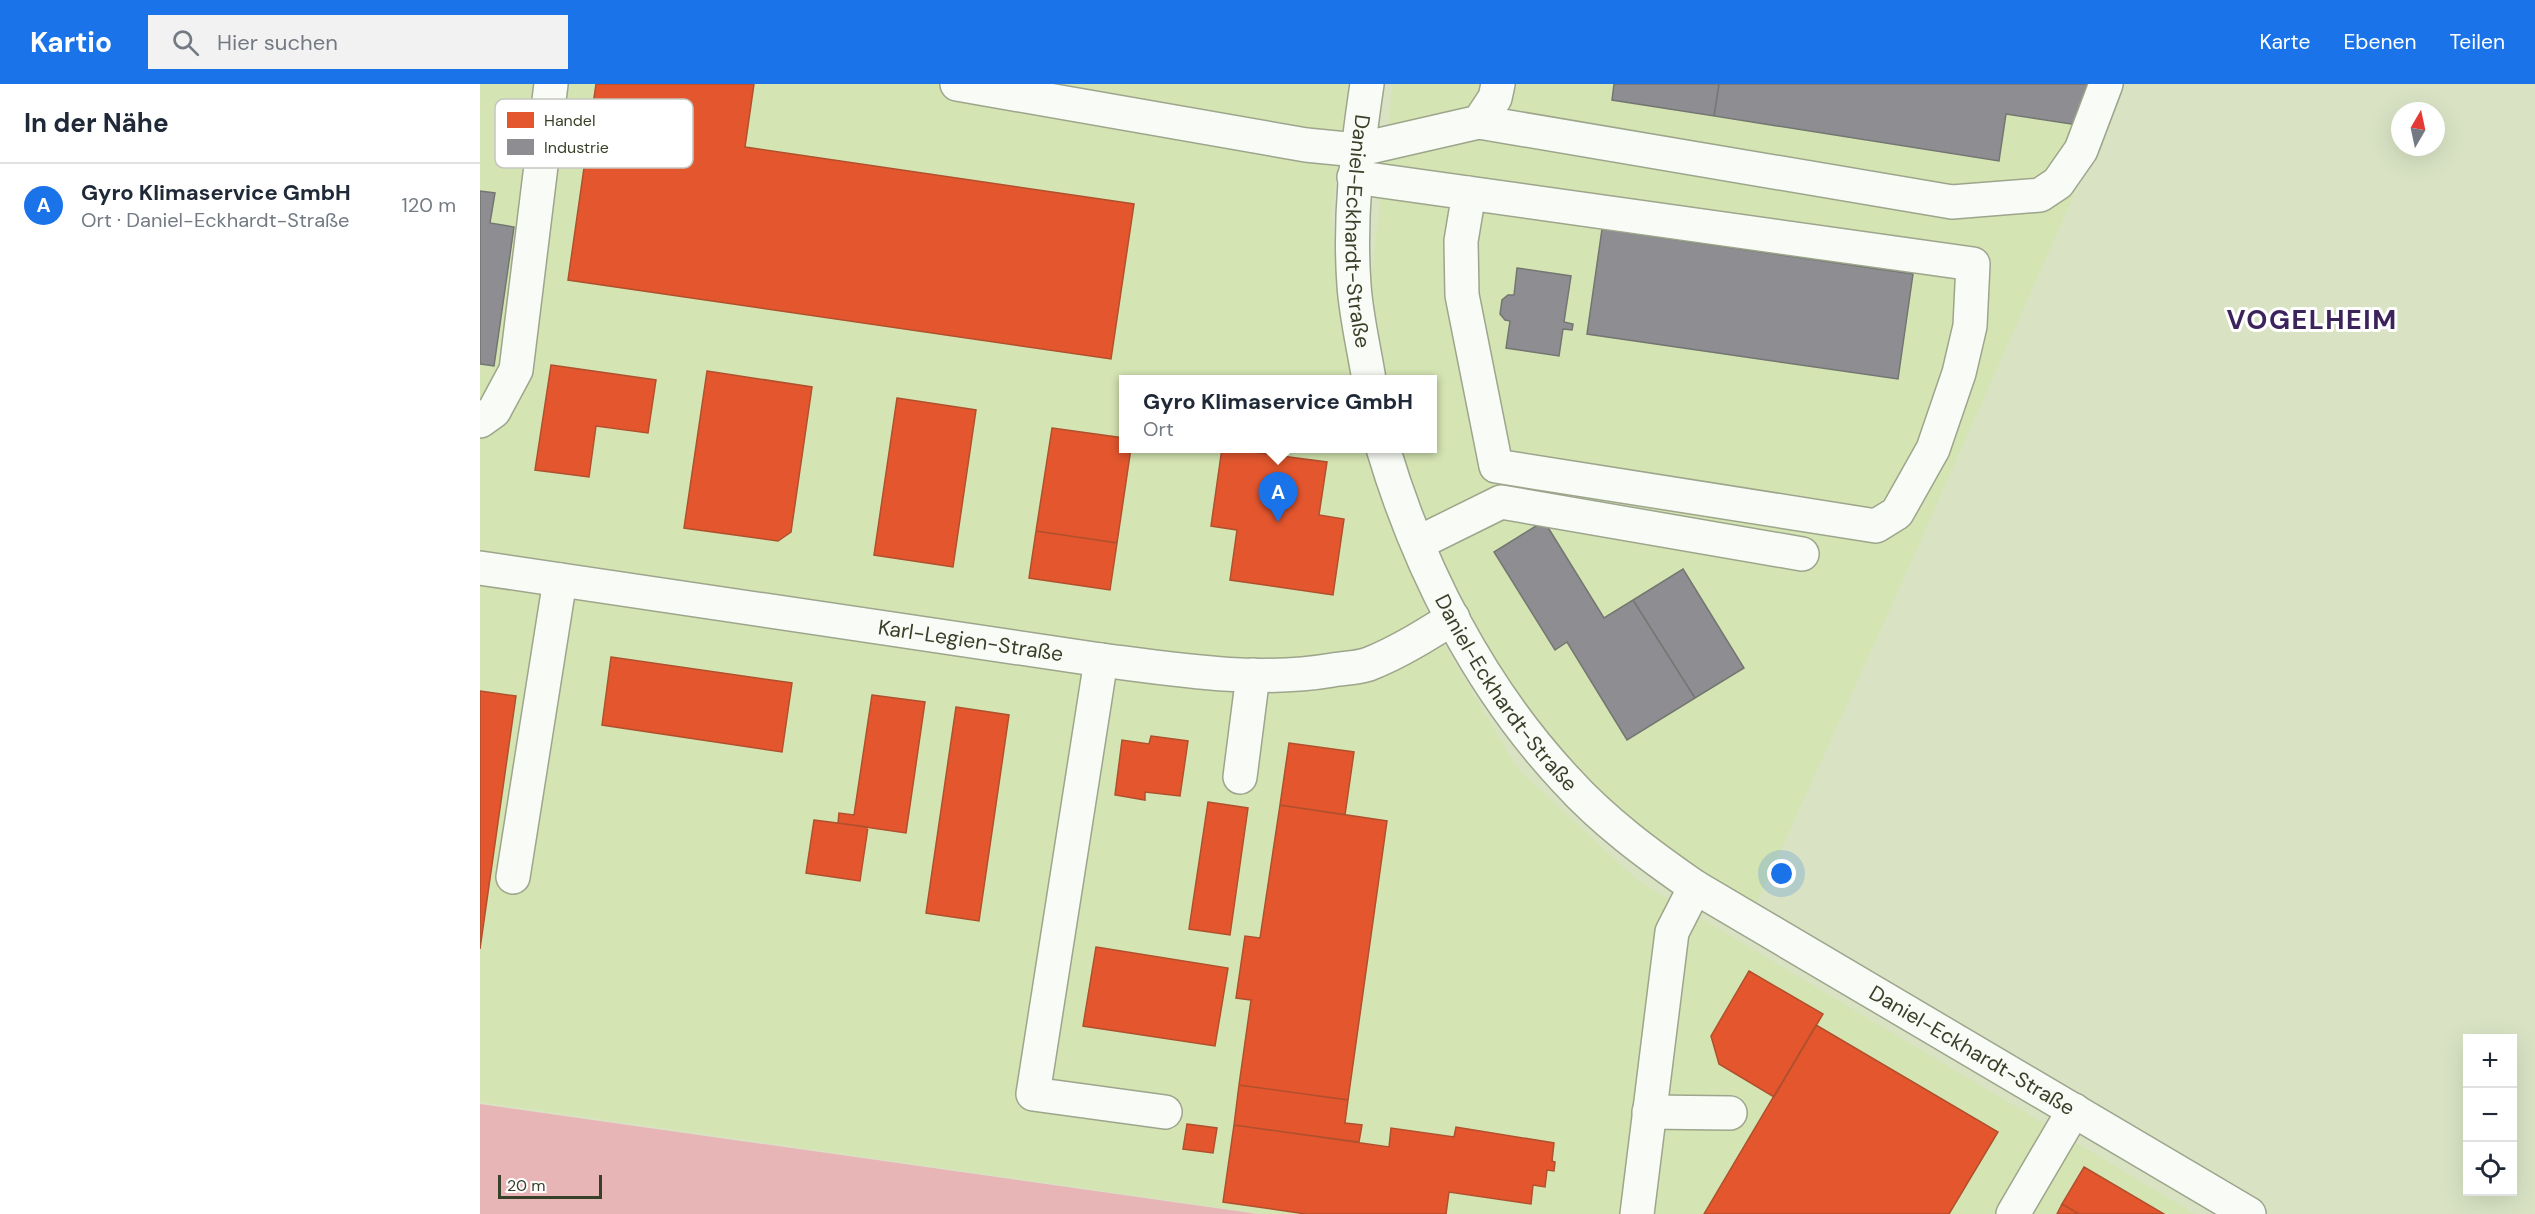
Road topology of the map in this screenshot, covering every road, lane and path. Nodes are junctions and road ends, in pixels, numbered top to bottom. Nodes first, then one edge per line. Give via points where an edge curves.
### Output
1 (551, 84) edge
2 (957, 84) edge
3 (1367, 84) edge
4 (1498, 84) edge
5 (2106, 84) edge
6 (549, 99) edge
7 (1479, 122) junction
8 (1356, 163) junction
9 (541, 168) edge
10 (1469, 193) junction
11 (1368, 375) edge
12 (480, 421) edge
13 (1384, 453) edge
14 (1418, 543) junction
15 (1802, 554) dead end
16 (480, 568) edge
17 (560, 580) junction
18 (1453, 618) junction
19 (1101, 660) junction
20 (1253, 675) junction
21 (1240, 777) dead end
22 (513, 877) dead end
23 (1695, 887) junction
24 (2074, 1110) junction
25 (1165, 1112) dead end
26 (1649, 1112) junction
27 (1730, 1113) dead end
28 (1637, 1214) edge
29 (2013, 1214) edge
30 (2249, 1214) edge

1 - 6 street
2 - 8 street via 1306,145
3 - 8 street, Daniel-Eckhardt-Straße
4 - 7 street via 1495,98
5 - 7 street via 2081,150 2058,183 2040,195 1952,202
7 - 8 street
8 - 10 street
8 - 11 street, Daniel-Eckhardt-Straße via 1354,286
9 - 12 street via 516,370 494,411
10 - 10 street via 1973,264 1970,326 1959,373 1933,449 1897,513 1876,526 1496,466 1462,295 1461,241
13 - 14 street, Daniel-Eckhardt-Straße
14 - 15 street via 1501,502
14 - 18 street, Daniel-Eckhardt-Straße
16 - 17 street, Karl-Legien-Straße
17 - 19 street, Karl-Legien-Straße
17 - 22 street
18 - 20 street, Karl-Legien-Straße via 1367,665 1312,674
18 - 23 street, Daniel-Eckhardt-Straße via 1525,732 1567,782 1649,855
19 - 20 street, Karl-Legien-Straße
19 - 25 street via 1033,1094
20 - 21 street
23 - 24 street, Daniel-Eckhardt-Straße
23 - 26 street via 1672,932
24 - 29 street
24 - 30 street, Daniel-Eckhardt-Straße
26 - 27 street
26 - 28 street

